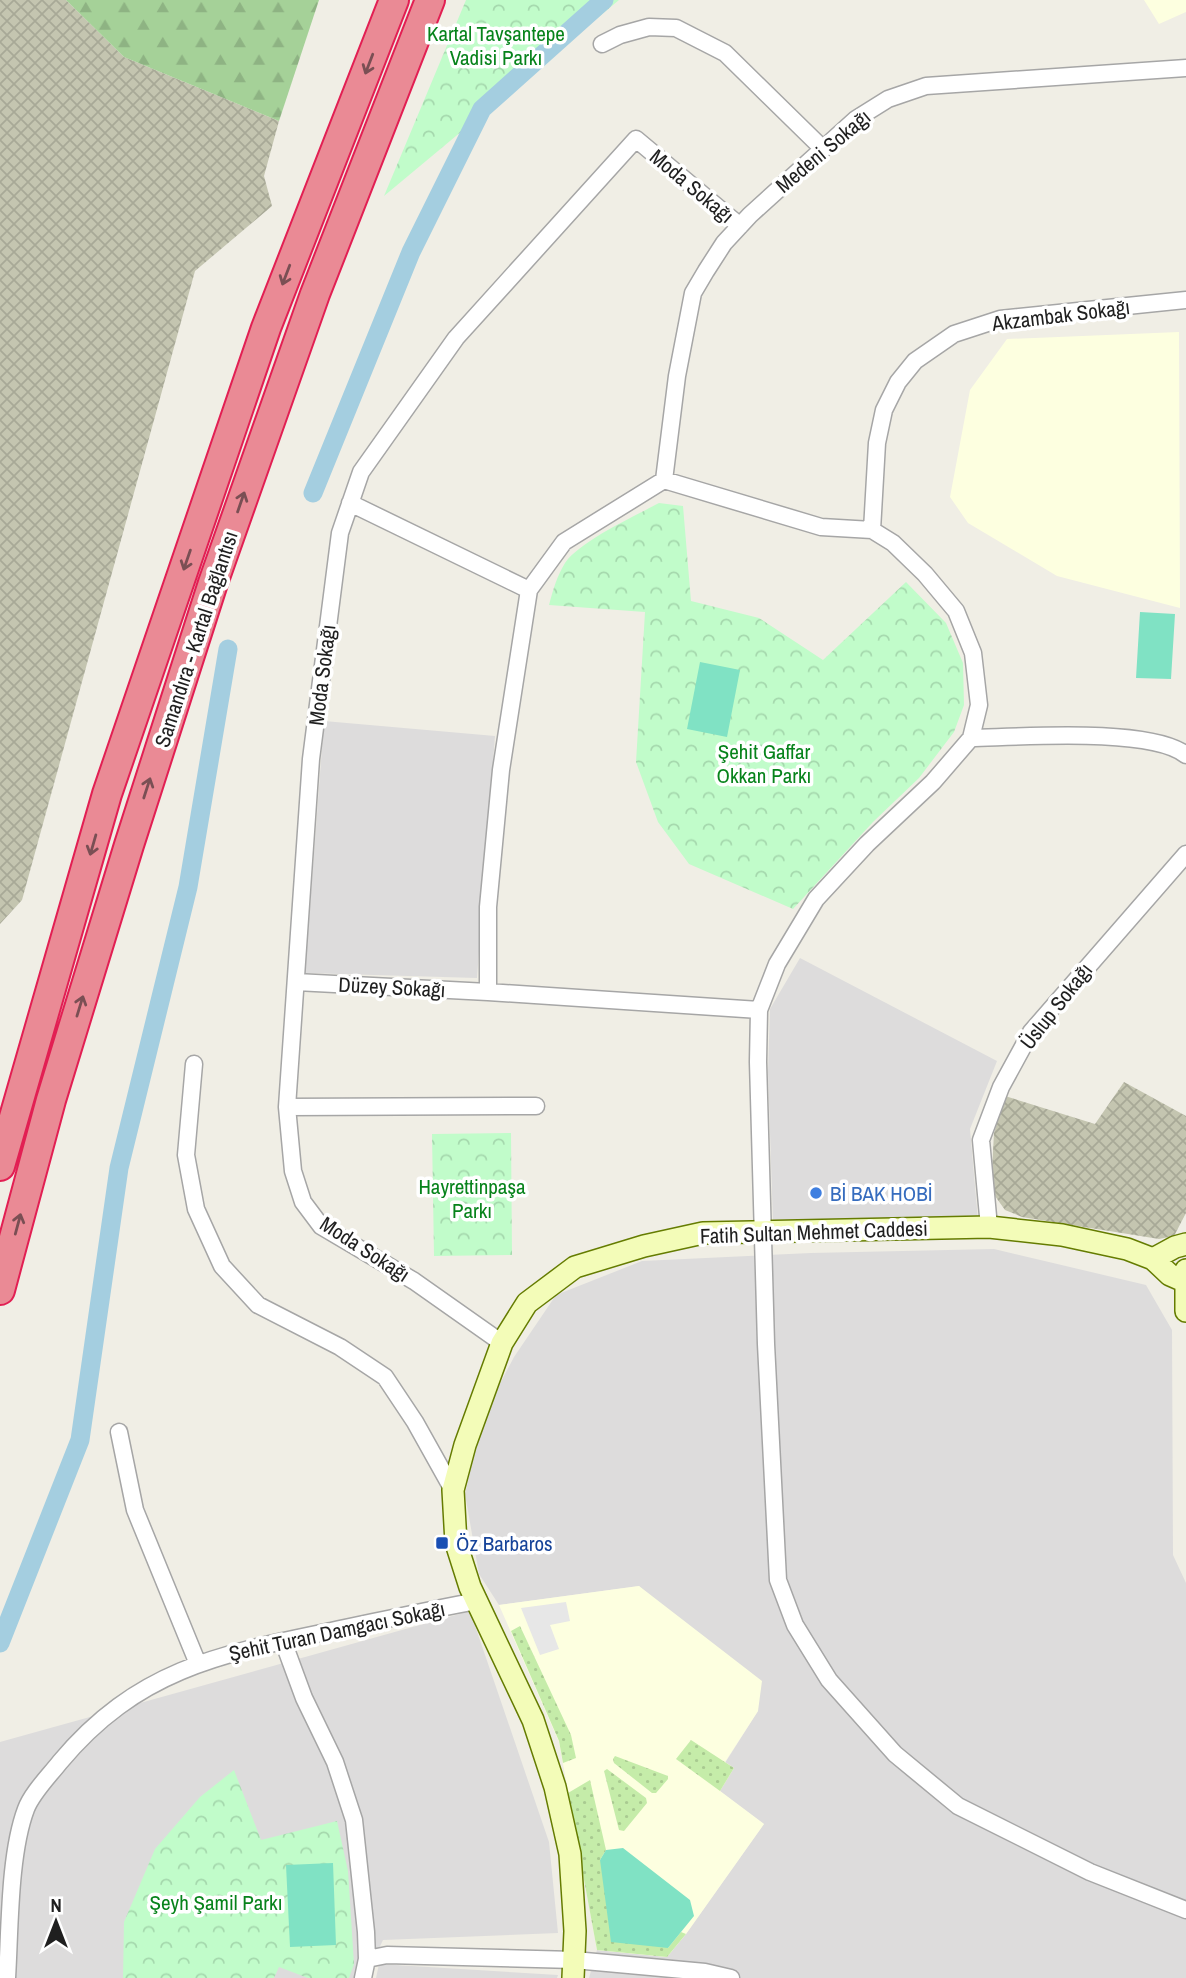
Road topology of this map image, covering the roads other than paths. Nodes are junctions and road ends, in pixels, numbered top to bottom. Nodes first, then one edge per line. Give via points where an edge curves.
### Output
1 (394, 0) edge
2 (430, 0) edge
3 (602, 44) dead end
4 (1186, 68) edge
5 (823, 149) junction
6 (740, 226) junction
7 (1186, 300) edge
8 (664, 480) junction
9 (350, 503) junction
10 (872, 530) junction
11 (529, 590) junction
12 (971, 738) junction
13 (1186, 755) edge
14 (1186, 853) edge
15 (296, 982) junction
16 (488, 992) junction
17 (759, 1010) junction
18 (194, 1064) dead end
19 (536, 1106) dead end
20 (286, 1107) junction
21 (0, 1166) edge
22 (989, 1227) junction
23 (763, 1232) junction
24 (1186, 1244) edge
25 (1153, 1259) junction
26 (1186, 1268) edge
27 (1186, 1282) edge
28 (0, 1290) edge
29 (1186, 1311) edge
30 (502, 1343) junction
31 (118, 1432) dead end
32 (453, 1490) junction
33 (477, 1601) junction
34 (283, 1641) junction
35 (198, 1664) junction
36 (1186, 1910) edge
37 (367, 1959) junction
38 (573, 1969) edge
39 (7, 1978) edge
40 (363, 1978) edge
41 (731, 1978) edge

1 -> 21 highway, Samandıra - Kartal Bağlantısı via 266,328 107,794
28 -> 2 highway, Samandıra - Kartal Bağlantısı via 51,1100 213,583 315,293
3 - 5 street via 649,27 676,28 725,53
4 - 5 street, Medeni Sokağı via 926,86 888,99 856,119
5 - 6 street, Medeni Sokağı
6 - 8 street, Medeni Sokağı via 693,293
6 - 9 street, Moda Sokağı via 636,139 456,338 361,472
7 - 10 street, Akzambak Sokağı via 1000,319 954,334 915,361 884,410 877,443
8 - 10 street via 821,527
8 - 11 street via 564,542
9 - 11 street
9 - 15 street, Moda Sokağı via 340,533 311,759
10 - 12 street via 917,566 956,611 973,653 979,705
11 - 16 street via 501,770 488,907
12 - 13 street via 1146,739
12 - 17 street via 816,899 777,964
14 - 22 street, Üslup Sokağı via 1031,1032 1001,1087 981,1140
15 - 16 street, Düzey Sokağı
15 - 20 street, Moda Sokağı
16 - 17 street, Düzey Sokağı
17 - 23 street
18 - 32 street via 186,1155 196,1209 222,1266 258,1306 340,1347 385,1377
19 - 20 street
20 - 30 street, Moda Sokağı via 293,1171 303,1202 321,1226 414,1281
22 - 23 street, Fatih Sultan Mehmet Caddesi
22 - 25 street, Fatih Sultan Mehmet Caddesi via 1062,1235
23 - 30 street, Fatih Sultan Mehmet Caddesi via 703,1233 575,1267 527,1303
23 - 36 street via 778,1580 795,1625 829,1680 895,1754 958,1806 1090,1872
24 - 25 street
25 - 27 street, Fatih Sultan Mehmet Caddesi
26 - 27 street
27 - 29 street
30 - 32 street, Fatih Sultan Mehmet Caddesi
31 - 35 street via 135,1510
32 - 33 street, Fatih Sultan Mehmet Caddesi via 456,1542
33 - 34 street, Şehit Turan Damgacı Sokağı
33 - 38 street, Fatih Sultan Mehmet Caddesi via 533,1720 555,1787 570,1854
34 - 35 street, Şehit Turan Damgacı Sokağı
34 - 37 street via 335,1762 354,1820
35 - 39 street, Şehit Turan Damgacı Sokağı via 144,1688 97,1721 26,1806 15,1860
37 - 38 street via 387,1955
37 - 40 street
38 - 41 street via 705,1972

